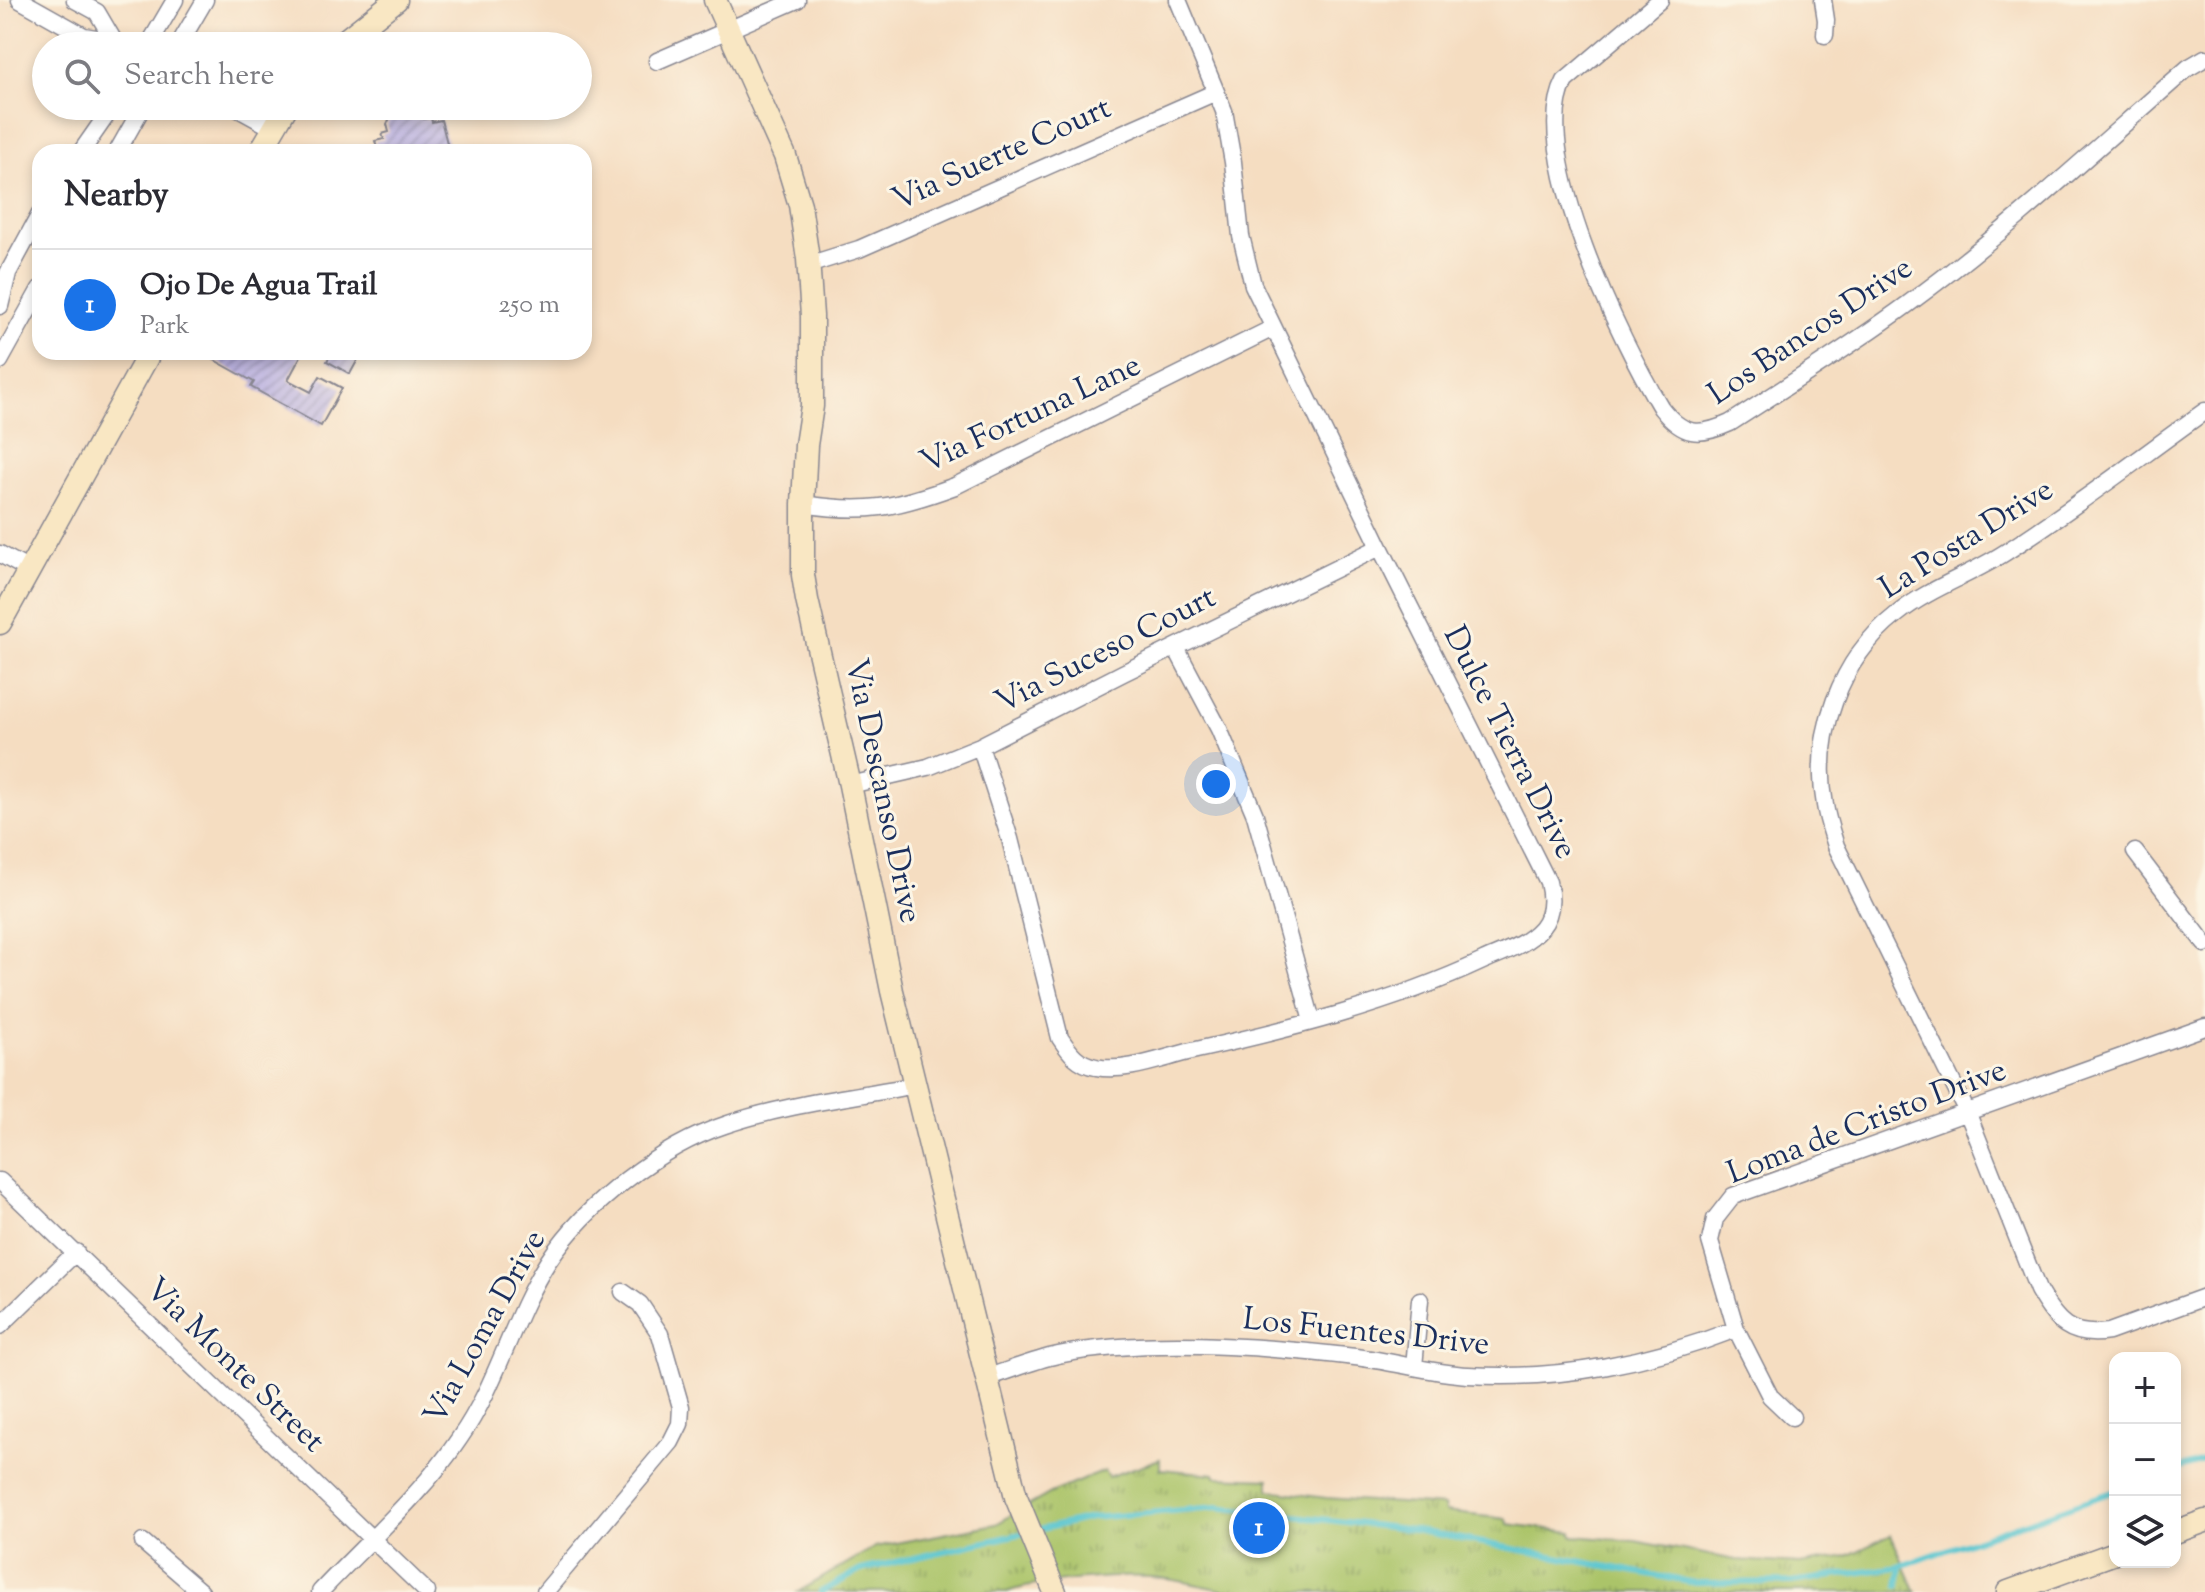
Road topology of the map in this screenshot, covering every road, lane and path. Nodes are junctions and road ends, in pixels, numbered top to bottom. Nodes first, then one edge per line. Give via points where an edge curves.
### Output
1 (20, 0) edge
2 (75, 0) edge
3 (175, 0) edge
4 (205, 0) edge
5 (396, 0) edge
6 (715, 0) edge
7 (797, 0) edge
8 (1178, 0) edge
9 (1660, 0) edge
10 (1823, 0) edge
11 (729, 29) junction
12 (77, 32) edge
13 (111, 32) edge
14 (156, 32) edge
15 (186, 32) edge
16 (356, 32) edge
17 (1825, 35) dead end
18 (2205, 58) edge
19 (657, 61) dead end
20 (1216, 92) junction
21 (103, 120) edge
22 (135, 120) edge
23 (258, 120) edge
24 (278, 120) edge
25 (273, 128) junction
26 (87, 144) edge
27 (122, 144) edge
28 (264, 144) edge
29 (32, 229) edge
30 (808, 265) junction
31 (32, 303) edge
32 (0, 306) edge
33 (1273, 328) junction
34 (146, 360) edge
35 (0, 361) edge
36 (2205, 411) edge
37 (803, 504) junction
38 (1380, 547) junction
39 (0, 554) edge
40 (29, 570) junction
41 (6, 598) edge
42 (0, 623) edge
43 (1176, 648) junction
44 (980, 746) junction
45 (850, 785) junction
46 (2135, 852) dead end
47 (2205, 944) edge
48 (1312, 1021) junction
49 (2205, 1027) edge
50 (916, 1085) junction
51 (1968, 1114) junction
52 (0, 1181) edge
53 (76, 1252) junction
54 (623, 1292) dead end
55 (2205, 1297) edge
56 (1420, 1300) dead end
57 (0, 1326) edge
58 (1736, 1329) junction
59 (1414, 1367) junction
60 (988, 1377) junction
61 (1792, 1417) dead end
62 (2205, 1521) edge
63 (2181, 1530) edge
64 (371, 1537) junction
65 (143, 1542) dead end
66 (2109, 1555) edge
67 (201, 1592) edge
68 (320, 1592) edge
69 (427, 1592) edge
70 (545, 1592) edge
71 (1055, 1592) edge
72 (2008, 1592) edge

1 - 12 street
2 - 13 street via 97,12
3 - 14 street
4 - 15 street
5 - 16 street
6 - 11 street, Via Descanso Drive
7 - 11 street
8 - 20 street, Dulce Tierra Drive
9 - 18 street, Los Bancos Drive via 1565,81 1555,113 1556,139 1593,272 1661,408 1693,433 1730,423 1910,303
10 - 17 street
11 - 19 street
11 - 30 street, Via Descanso Drive via 785,156 800,205
20 - 30 street, Via Suerte Court via 859,249
20 - 33 street, Dulce Tierra Drive via 1233,162 1241,236 1253,285
21 - 26 street
22 - 27 street
23 - 25 street
24 - 25 street
25 - 28 street
29 - 32 street via 8,273
30 - 37 street, Via Descanso Drive via 813,390
31 - 35 street
33 - 37 street, Via Fortuna Lane via 955,486 907,504 852,510
33 - 38 street, Dulce Tierra Drive
34 - 40 street
36 - 51 street, La Posta Drive via 2007,552 1896,615 1858,655 1830,712 1822,776 1836,846
37 - 45 street, Via Descanso Drive via 807,600
38 - 43 street, Via Suceso Court
38 - 48 street, Dulce Tierra Drive via 1548,882 1550,909 1540,930 1511,949 1382,1002
39 - 40 street
40 - 41 street
41 - 42 street
43 - 44 street, Via Suceso Court
43 - 48 street via 1219,729 1255,815
44 - 45 street, Via Suceso Court via 928,767
44 - 48 street, Dulce Tierra Drive via 1014,853 1060,1038 1081,1064 1116,1069
45 - 50 street, Via Descanso Drive
46 - 47 street
49 - 51 street, Loma de Cristo Drive
50 - 60 street, Via Descanso Drive
50 - 64 street, Via Loma Drive via 725,1125 668,1153 618,1187 549,1261 514,1326 491,1385 457,1443
51 - 55 street, La Posta Drive via 2038,1290 2063,1325 2093,1334 2109,1332
51 - 58 street, Loma de Cristo Drive via 1733,1196 1715,1219 1710,1241
52 - 53 street, Via Monte Street
53 - 57 street
53 - 64 street, Via Monte Street
54 - 70 street via 640,1304 660,1334 679,1398 680,1424 671,1442
56 - 59 street
58 - 59 street, Los Fuentes Drive via 1686,1349 1562,1374 1468,1375
58 - 61 street, Loma de Cristo Drive via 1770,1396
59 - 60 street, Los Fuentes Drive via 1250,1348 1137,1345 1057,1355
60 - 71 street, Via Descanso Drive via 1016,1497
62 - 63 street
64 - 68 street, Via Loma Drive
64 - 69 street, Via Monte Street
65 - 67 street
66 - 72 street

